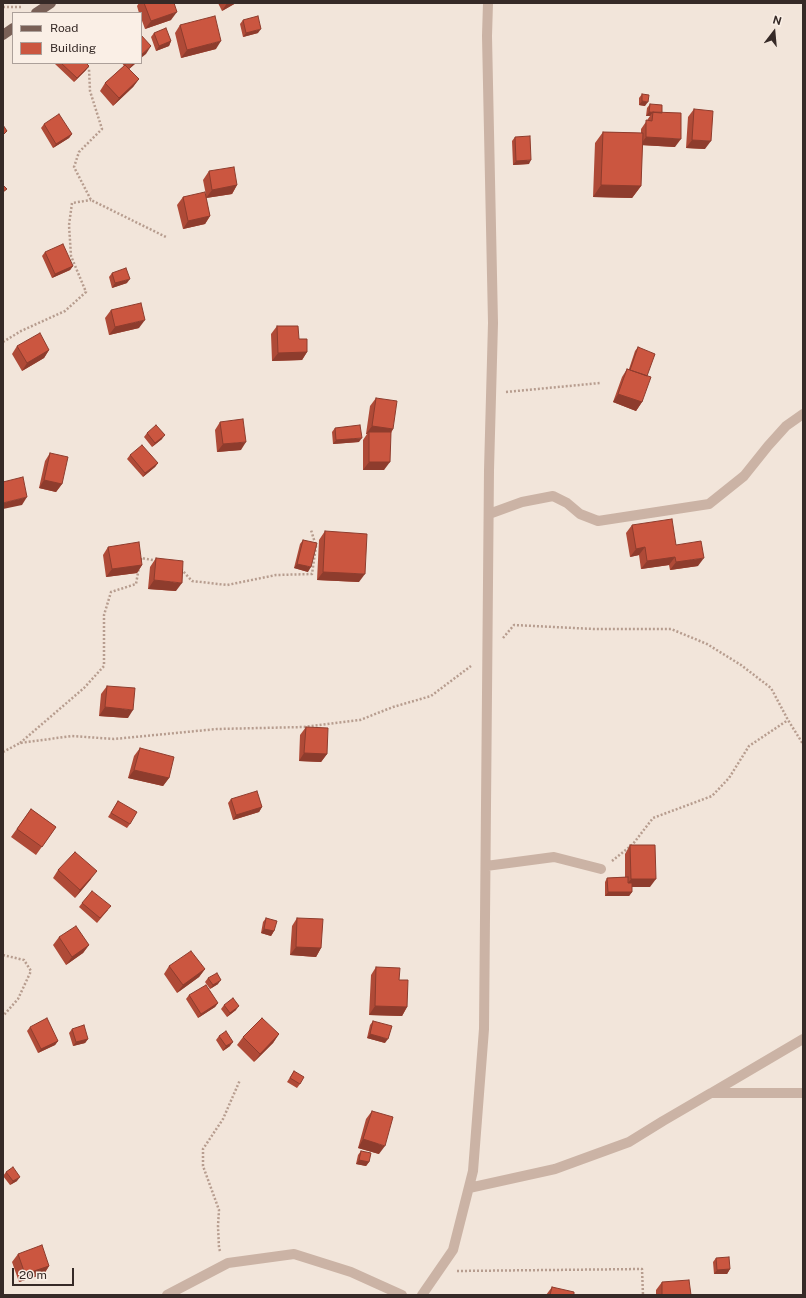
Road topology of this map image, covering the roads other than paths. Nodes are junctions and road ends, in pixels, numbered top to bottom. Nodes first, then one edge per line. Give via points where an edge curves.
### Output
1 (51, 3) edge
2 (488, 3) edge
3 (38, 12) edge
4 (12, 29) edge
5 (3, 35) edge
6 (803, 414) edge
7 (489, 514) junction
8 (486, 866) junction
9 (601, 869) road end
10 (803, 1039) edge
11 (803, 1093) edge
12 (711, 1094) junction
13 (469, 1188) junction
14 (166, 1295) edge
15 (402, 1295) edge
16 (422, 1295) edge

1 - 3 main road
2 - 7 street via 493,323
4 - 5 main road
6 - 7 street via 786,426 744,476 709,504 598,521 580,514 553,496 522,502
7 - 8 street
8 - 9 street via 554,857
8 - 13 street via 484,1028 474,1171
10 - 12 street
11 - 12 street
12 - 13 street via 629,1142 555,1169
13 - 16 street via 453,1250
14 - 15 street via 228,1264 294,1254 351,1272

